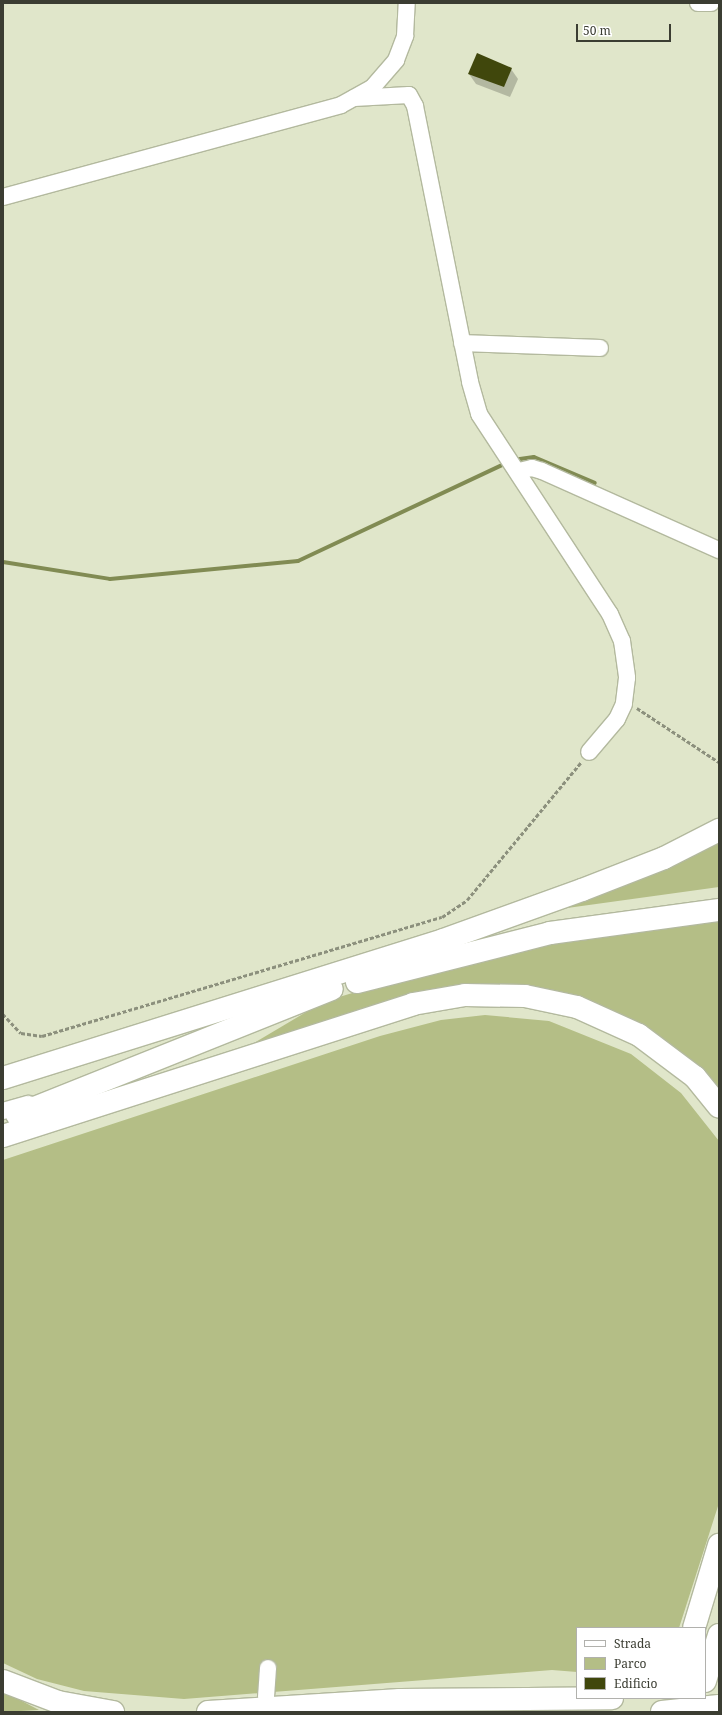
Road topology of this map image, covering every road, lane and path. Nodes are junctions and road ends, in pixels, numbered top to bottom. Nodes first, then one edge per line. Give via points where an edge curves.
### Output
1 (407, 3) edge
2 (354, 98) junction
3 (3, 197) edge
4 (462, 343) junction
5 (600, 348) dead end
6 (518, 471) junction
7 (719, 550) edge
8 (626, 696) junction
9 (589, 752) joint
10 (719, 762) edge
11 (719, 830) edge
12 (719, 895) edge
13 (719, 910) edge
14 (443, 940) junction
15 (332, 989) junction
16 (3, 1014) edge
17 (3, 1082) edge
18 (102, 1082) junction
19 (719, 1107) edge
20 (3, 1111) edge
21 (3, 1121) edge
22 (3, 1136) edge
23 (719, 1545) edge
24 (694, 1627) edge
25 (719, 1635) edge
26 (268, 1668) dead end
27 (706, 1678) edge
28 (3, 1681) edge
29 (719, 1686) edge
30 (706, 1688) edge
31 (266, 1696) dead end
32 (576, 1698) edge
33 (602, 1699) edge
34 (673, 1699) edge
35 (700, 1699) edge
36 (719, 1706) edge
37 (113, 1712) edge
38 (208, 1712) edge
39 (474, 1712) edge
40 (662, 1712) edge
41 (669, 1712) edge
42 (695, 1712) edge

1 - 2 street via 405,36 396,60 372,88
2 - 3 street via 341,105
2 - 4 street via 409,95 415,106
4 - 5 street
4 - 6 street via 479,414 497,445
6 - 7 street via 532,468 542,471
6 - 8 street via 614,621 626,661
8 - 9 street via 617,719
8 - 10 path via 646,715
9 - 16 path via 471,895 448,914 269,971 136,1005 42,1036 21,1033
11 - 14 highway via 664,858
12 - 14 highway via 605,910
13 - 15 highway via 550,933 424,963
14 - 17 highway
15 - 17 highway
15 - 18 highway
18 - 20 street
18 - 21 highway
19 - 22 highway via 695,1077 640,1035 578,1007 525,996 465,995 413,1004
23 - 24 highway
25 - 27 highway
26 - 31 street
28 - 37 highway via 58,1702
29 - 30 highway
32 - 38 highway via 400,1700
33 - 39 highway
34 - 41 highway
35 - 42 highway
36 - 40 highway, bridge

